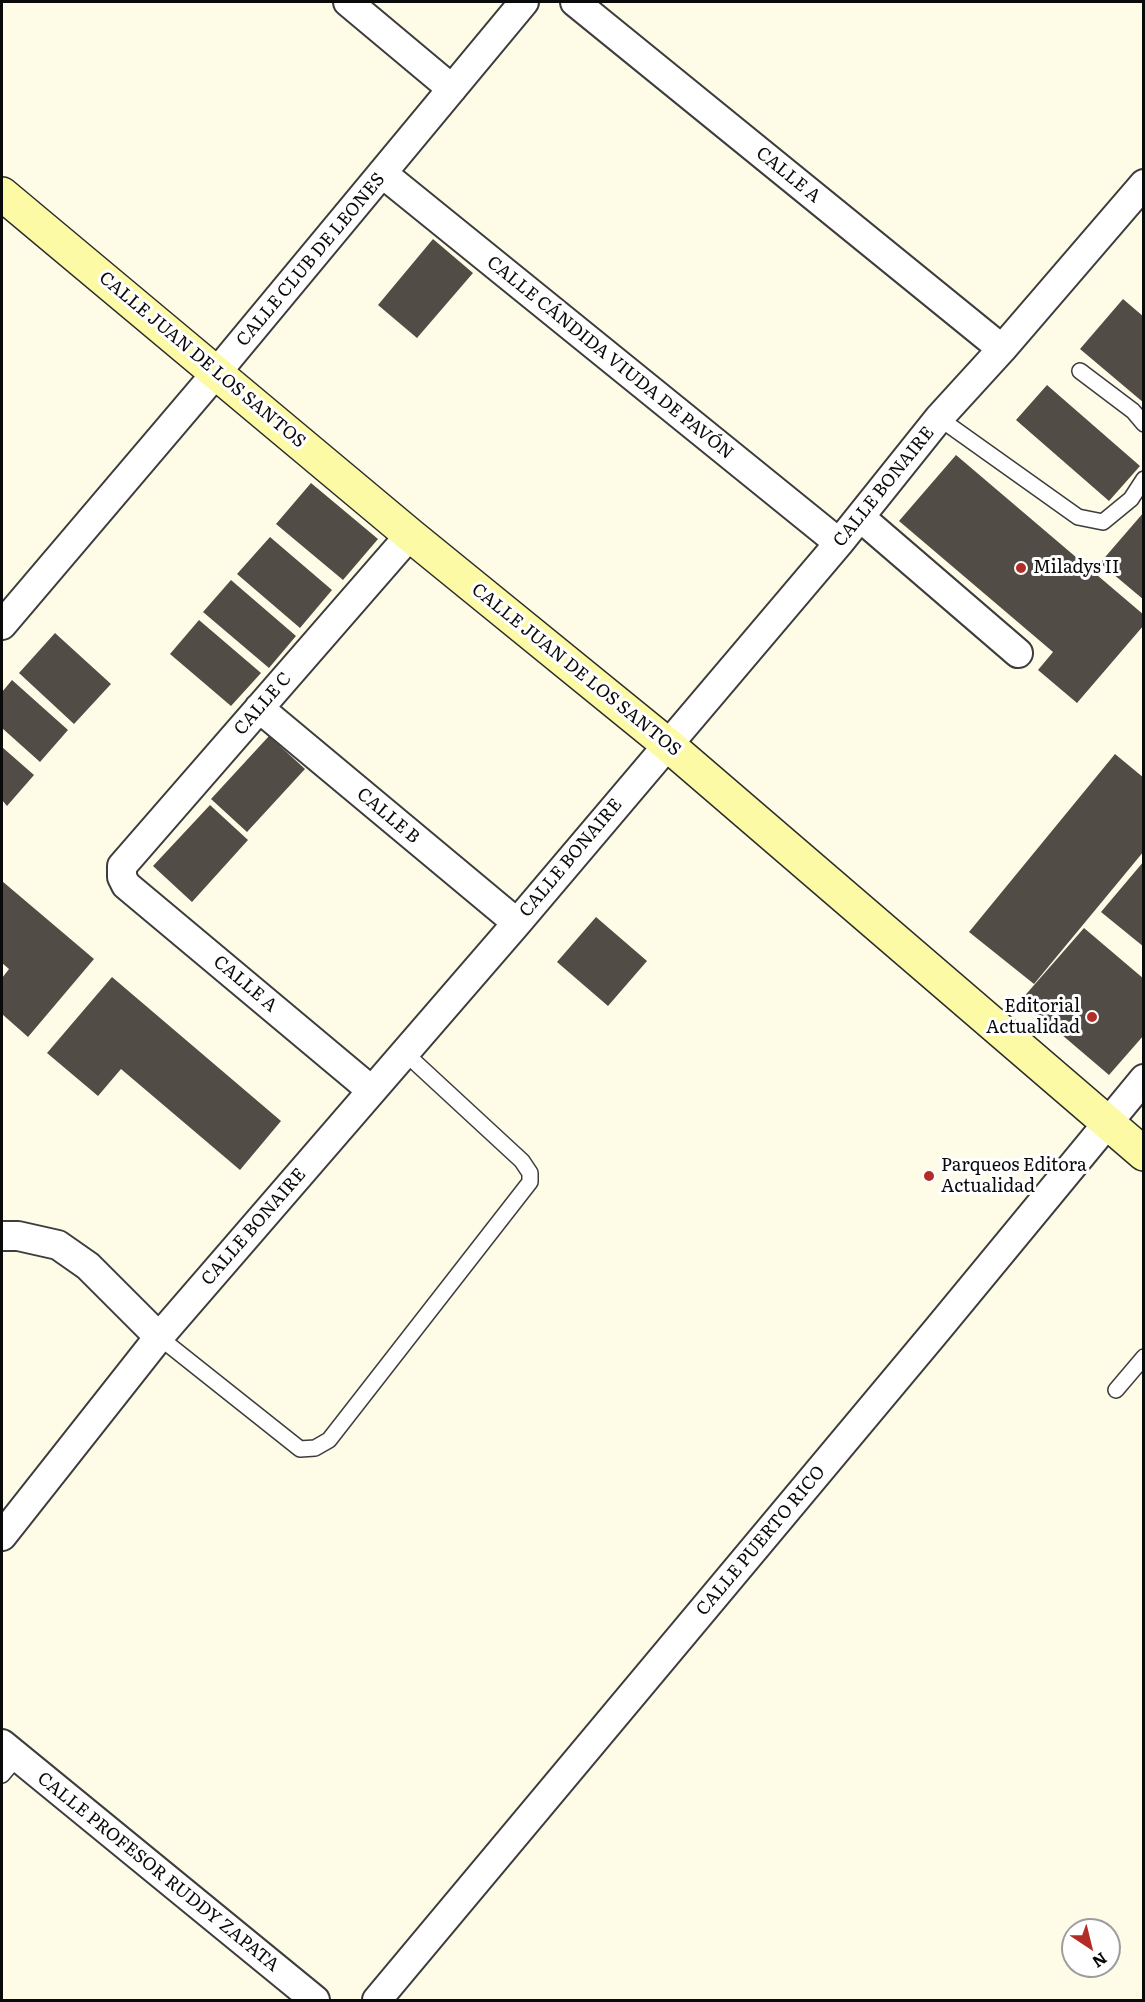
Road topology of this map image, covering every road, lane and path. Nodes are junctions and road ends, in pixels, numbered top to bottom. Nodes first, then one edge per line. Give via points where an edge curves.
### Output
1 (348, 2) edge
2 (524, 2) edge
3 (575, 2) edge
4 (452, 89) junction
5 (382, 173) junction
6 (1143, 184) edge
7 (2, 194) edge
8 (1002, 349) junction
9 (1080, 371) dead end
10 (217, 372) junction
11 (939, 418) junction
12 (1143, 424) edge
13 (1143, 479) edge
14 (860, 517) junction
15 (410, 535) junction
16 (839, 543) junction
17 (2, 626) edge
18 (1018, 653) dead end
19 (259, 708) junction
20 (667, 744) junction
21 (122, 877) joint
22 (517, 923) junction
23 (404, 1052) junction
24 (1143, 1079) edge
25 (371, 1090) junction
26 (1106, 1124) junction
27 (1143, 1154) edge
28 (2, 1236) edge
29 (159, 1336) junction
30 (1143, 1357) edge
31 (1116, 1390) dead end
32 (2, 1536) edge
33 (7, 1759) edge
34 (315, 2001) edge
35 (377, 2001) edge

1 - 4 street
2 - 4 street, CALLE CLUB DE LEONES
3 - 8 street, CALLE A
4 - 5 street, CALLE CLUB DE LEONES
5 - 10 street, CALLE CLUB DE LEONES
5 - 16 street, CALLE CÁNDIDA VIUDA DE PAVÓN
6 - 8 street, CALLE BONAIRE
7 - 10 street, CALLE JUAN DE LOS SANTOS
8 - 11 street, CALLE BONAIRE
9 - 12 lane via 1133,411
10 - 15 street, CALLE JUAN DE LOS SANTOS
10 - 17 street, CALLE CLUB DE LEONES
11 - 13 lane via 1078,517 1103,522 1131,499
11 - 14 street, CALLE BONAIRE
14 - 16 street, CALLE BONAIRE
14 - 18 street
15 - 19 street, CALLE C
15 - 20 street, CALLE JUAN DE LOS SANTOS
16 - 20 street, CALLE BONAIRE
19 - 21 street, CALLE C via 122,866
19 - 22 street, CALLE B
20 - 22 street, CALLE BONAIRE
20 - 26 street, CALLE JUAN DE LOS SANTOS
21 - 25 street, CALLE A via 126,885
22 - 23 street, CALLE BONAIRE
23 - 25 street, CALLE BONAIRE
23 - 29 lane via 522,1161 530,1173 530,1182 329,1440 315,1448 300,1449
24 - 26 street, CALLE PUERTO RICO
25 - 29 street, CALLE BONAIRE
26 - 27 street, CALLE JUAN DE LOS SANTOS
26 - 35 street, CALLE PUERTO RICO
28 - 29 street via 58,1245 88,1266
29 - 32 street, CALLE BONAIRE
30 - 31 lane
33 - 34 street, CALLE PROFESOR RUDDY ZAPATA

